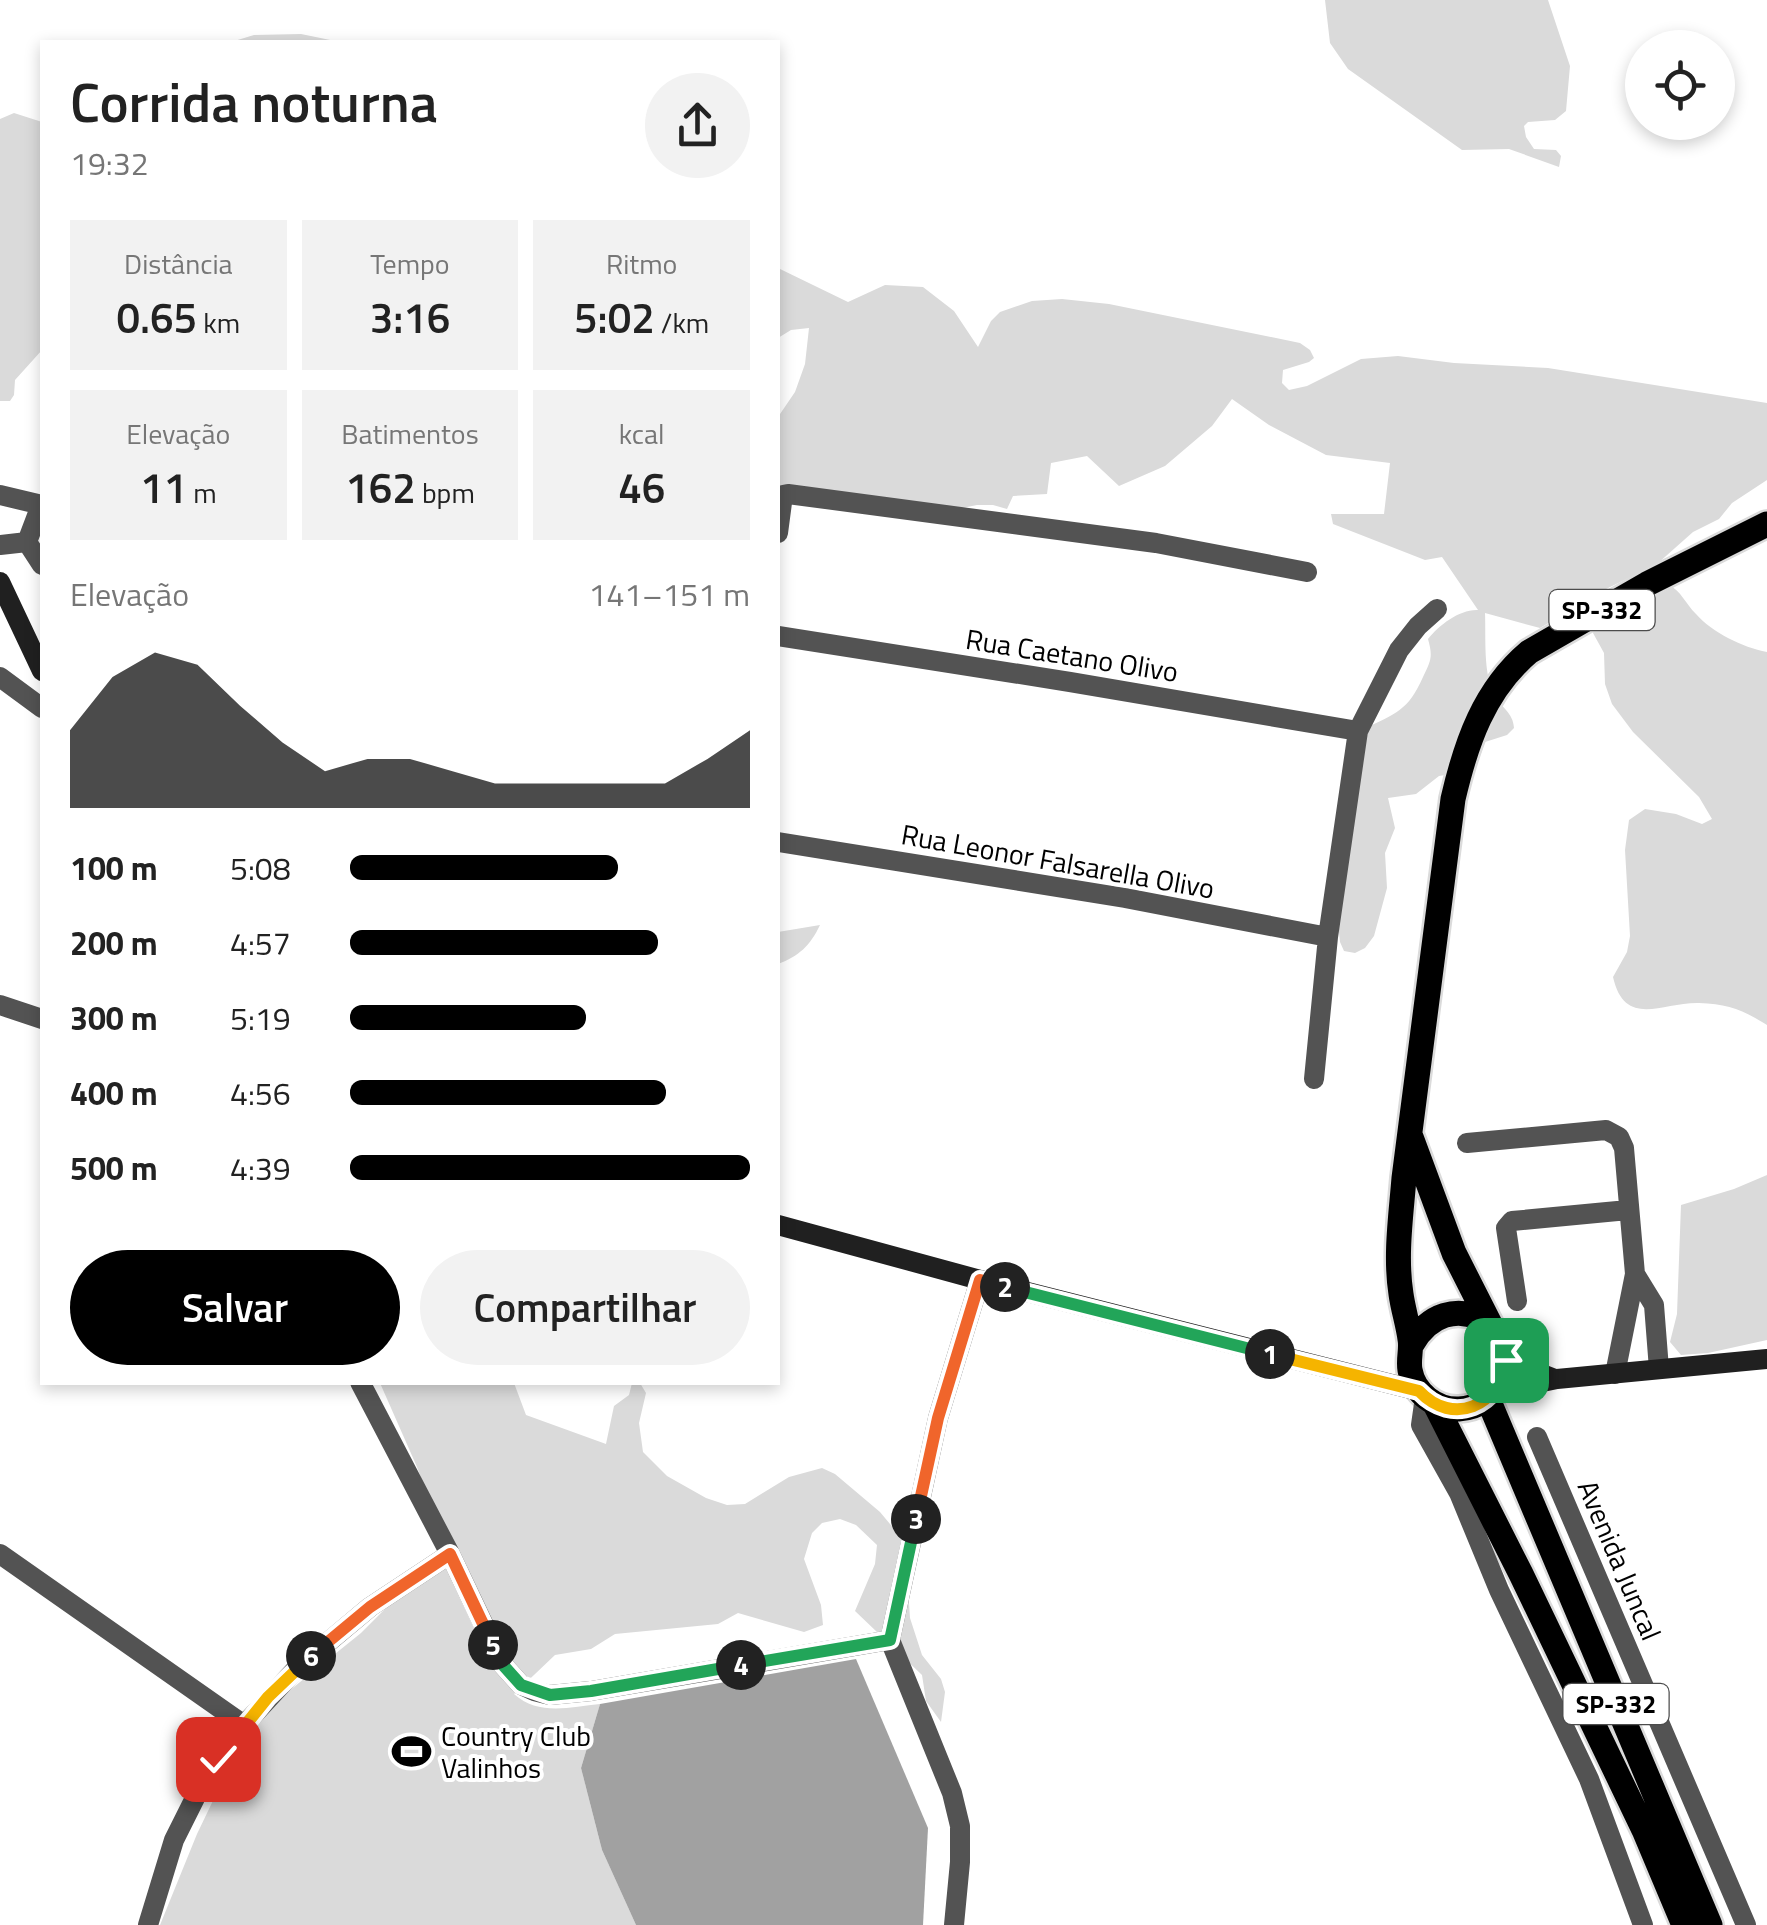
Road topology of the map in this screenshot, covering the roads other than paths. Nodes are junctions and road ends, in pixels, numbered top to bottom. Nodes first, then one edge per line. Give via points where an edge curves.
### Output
1 (0, 495) edge
2 (40, 505) edge
3 (40, 510) edge
4 (780, 518) edge
5 (1767, 524) edge
6 (27, 542) junction
7 (0, 544) edge
8 (40, 562) edge
9 (1307, 572) dead end
10 (0, 582) edge
11 (1437, 610) dead end
12 (780, 636) edge
13 (40, 667) edge
14 (0, 676) edge
15 (40, 706) edge
16 (1358, 730) junction
17 (780, 842) edge
18 (1328, 938) junction
19 (0, 1005) edge
20 (40, 1018) edge
21 (1314, 1079) dead end
22 (1410, 1132) junction
23 (1467, 1143) dead end
24 (1628, 1210) junction
25 (780, 1226) edge
26 (1635, 1274) junction
27 (980, 1280) junction
28 (1516, 1300) dead end
29 (1491, 1326) junction
30 (1767, 1358) edge
31 (1506, 1360) junction
32 (1660, 1369) junction
33 (1615, 1374) junction
34 (1557, 1379) junction
35 (1420, 1381) junction
36 (362, 1385) edge
37 (1493, 1393) junction
38 (1537, 1437) dead end
39 (0, 1554) edge
40 (450, 1554) junction
41 (890, 1640) junction
42 (244, 1725) junction
43 (148, 1925) edge
44 (954, 1925) edge
45 (1643, 1925) edge
46 (1684, 1925) edge
47 (1710, 1925) edge
48 (1746, 1925) edge

1 - 2 street
3 - 6 street
4 - 9 street via 788,494 1156,543
5 - 22 main road, SP-332 via 1529,652 1482,710 1452,799
6 - 7 street
6 - 8 street
10 - 13 main road
11 - 16 street via 1399,650
12 - 16 street, Rua Caetano Olivo
14 - 15 street
16 - 18 street
17 - 18 street, Rua Leonor Falsarella Olivo
18 - 21 street
19 - 20 street
22 - 29 main road, SP-332 via 1454,1253
22 - 35 main road, SP-332 via 1400,1291
23 - 24 street via 1606,1130 1624,1148
24 - 26 street
24 - 28 street via 1512,1221 1506,1243
25 - 27 main road
26 - 32 street via 1654,1305
26 - 33 street
27 - 35 main road via 1375,1382
27 - 41 street via 938,1418
29 - 31 main road
29 - 35 main road via 1462,1313 1431,1320 1420,1330
30 - 32 main road
31 - 34 main road
31 - 37 main road
32 - 33 main road
33 - 34 main road
34 - 37 main road
35 - 37 main road via 1448,1408 1476,1406
35 - 45 street via 1421,1425 1590,1779
35 - 46 main road, SP-332 via 1538,1608
36 - 40 street
37 - 47 main road, SP-332
38 - 48 street, Avenida Juncal
39 - 42 street
40 - 41 street via 503,1665 521,1685 550,1695
40 - 42 street via 370,1607 296,1669
41 - 44 street via 960,1826
42 - 43 street via 194,1798

